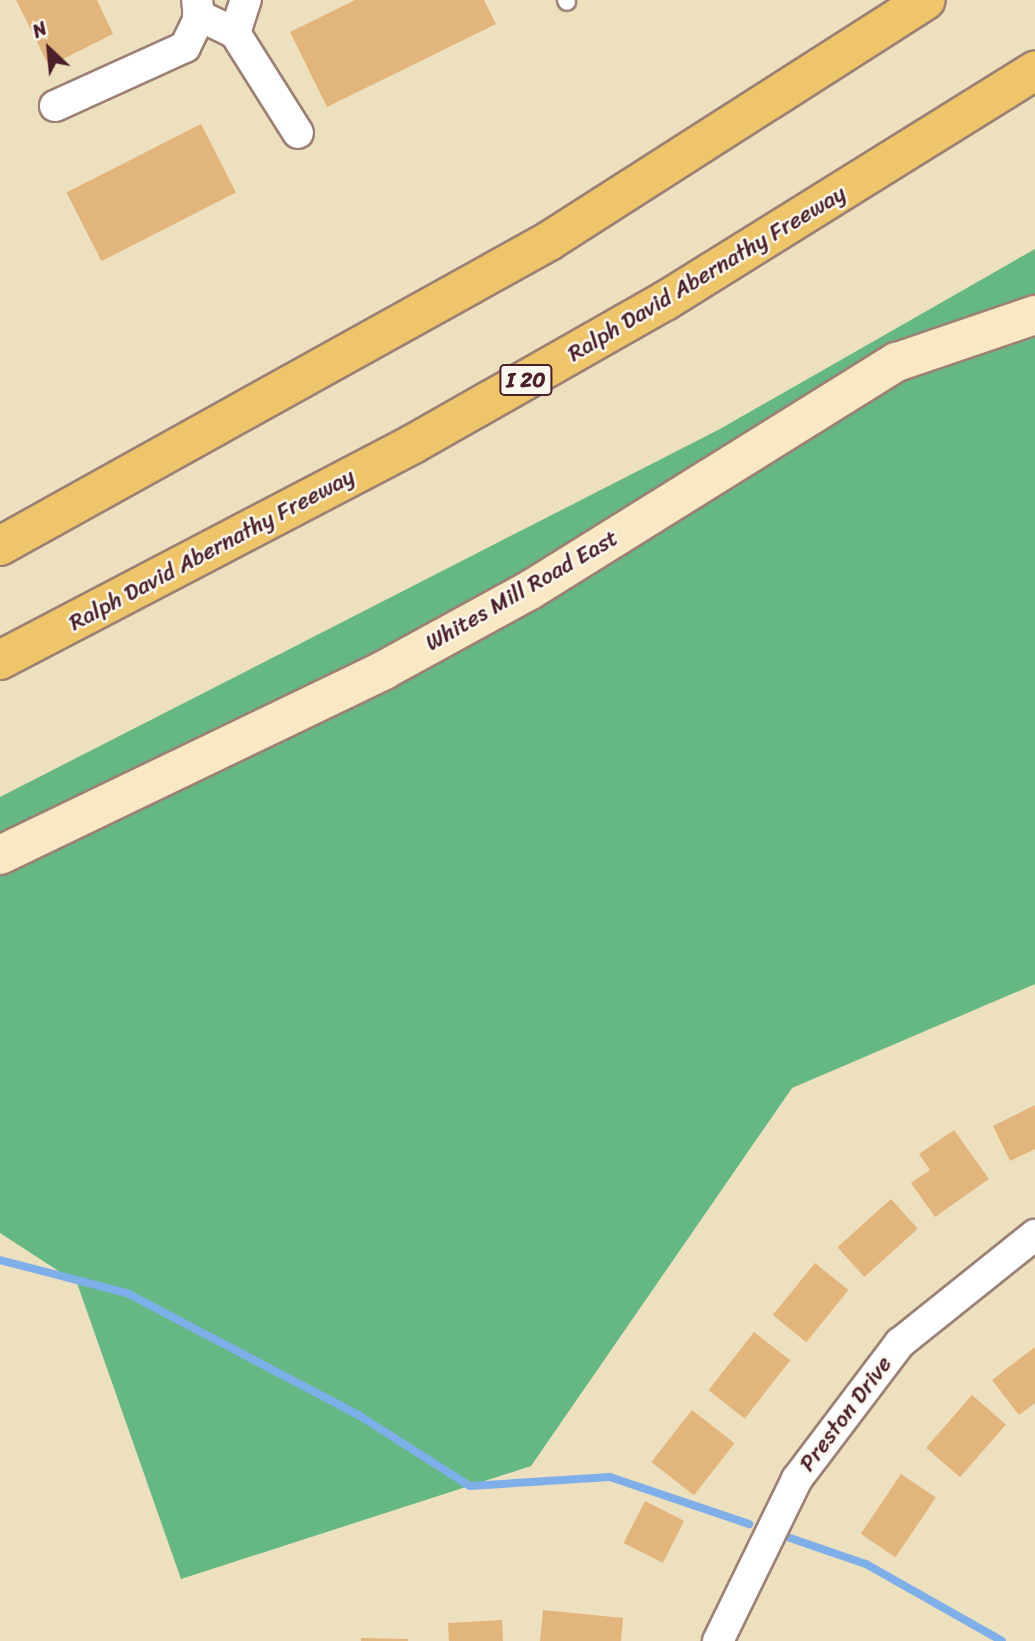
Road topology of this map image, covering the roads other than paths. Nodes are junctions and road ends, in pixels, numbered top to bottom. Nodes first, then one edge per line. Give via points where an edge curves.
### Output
1 (246, 0) edge
2 (899, 0) edge
3 (926, 0) edge
4 (197, 7) edge
5 (235, 33) junction
6 (1035, 71) edge
7 (55, 106) dead end
8 (298, 133) dead end
9 (672, 167) junction
10 (1035, 315) edge
11 (0, 546) edge
12 (0, 660) edge
13 (0, 855) edge
14 (1035, 1235) edge
15 (718, 1641) edge

1 - 5 street
2 - 9 highway
3 - 9 highway
4 - 5 street
4 - 7 street via 185,47
5 - 8 street
6 - 12 highway, Ralph David Abernathy Freeway / I 20 via 665,302 413,444
9 - 11 highway via 409,323
10 - 13 street, Whites Mill Road East via 897,362 530,590 384,670
14 - 15 street, Preston Drive via 900,1343 797,1479

